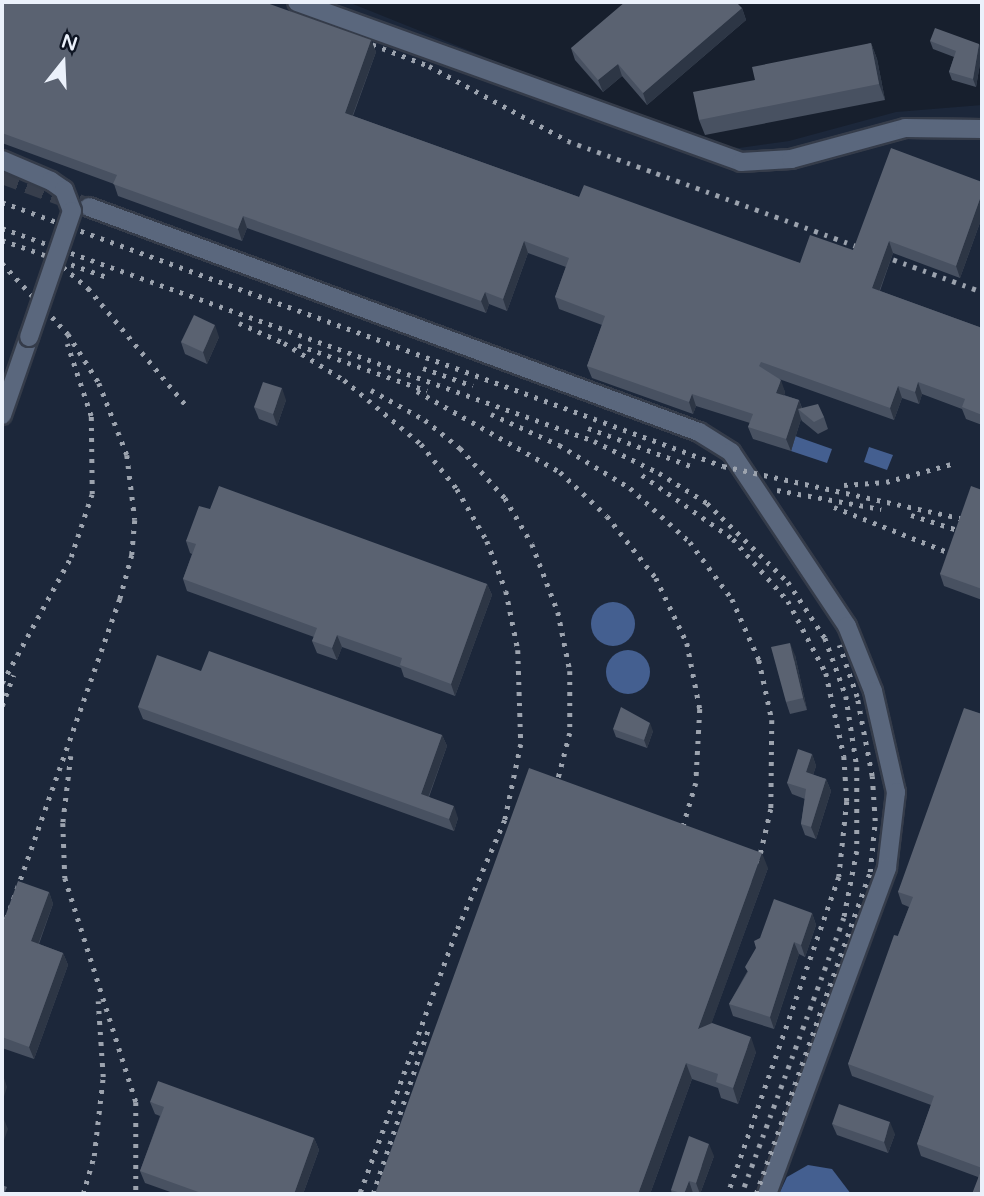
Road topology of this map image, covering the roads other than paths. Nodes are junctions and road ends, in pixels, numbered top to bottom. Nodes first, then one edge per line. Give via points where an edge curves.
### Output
1 (297, 2) edge
2 (982, 129) edge
3 (2, 160) edge
4 (89, 207) tunnel mouth
5 (2, 415) edge
6 (767, 1194) edge

1 - 2 lane via 741,162 791,159 905,128
3 - 5 lane, bridge via 64,190 72,211
4 - 6 lane via 699,432 731,452 847,626 873,691 896,792 887,868

